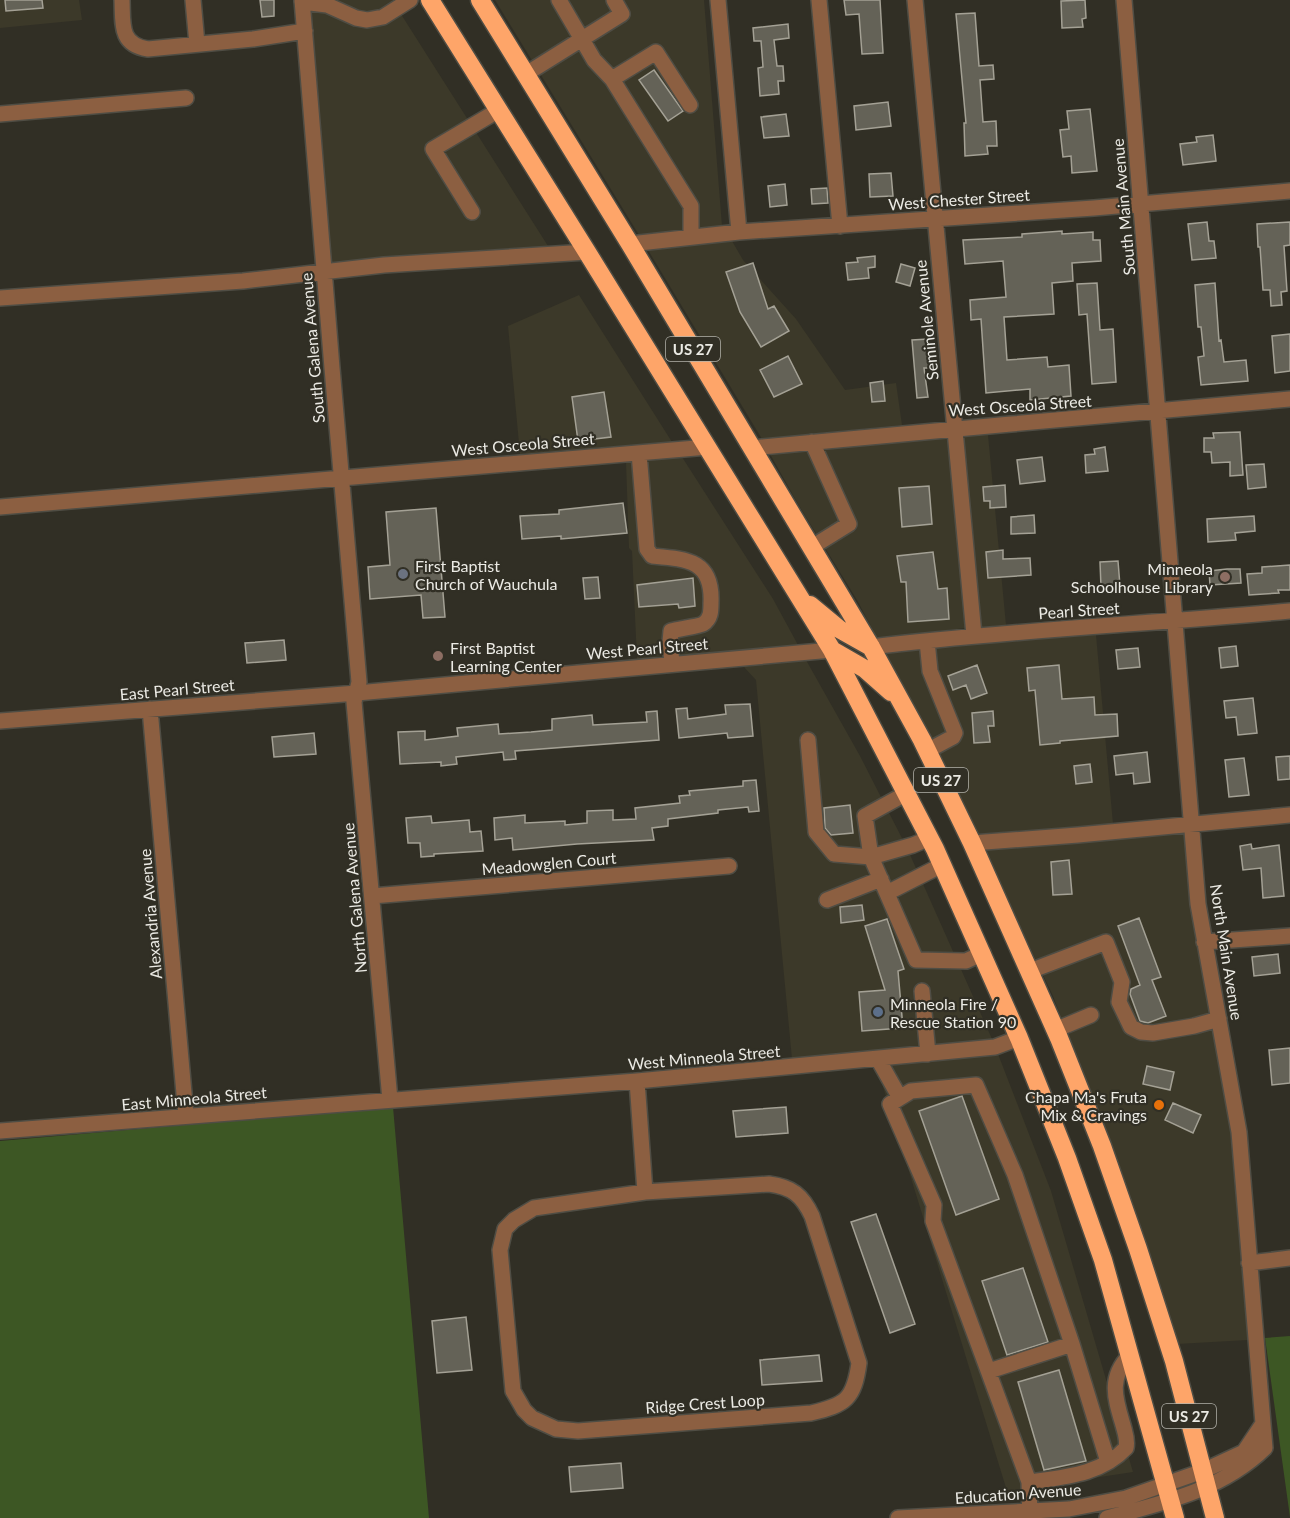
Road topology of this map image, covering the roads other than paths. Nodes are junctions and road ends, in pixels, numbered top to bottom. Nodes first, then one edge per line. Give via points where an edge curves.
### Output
1 (122, 0) edge
2 (193, 0) edge
3 (410, 0) edge
4 (430, 0) edge
5 (480, 0) edge
6 (559, 0) edge
7 (614, 0) edge
8 (718, 0) edge
9 (819, 0) edge
10 (915, 0) edge
11 (1124, 0) edge
12 (302, 1) edge
13 (304, 31) junction
14 (582, 40) junction
15 (197, 44) junction
16 (526, 74) junction
17 (612, 80) junction
18 (186, 98) dead end
19 (690, 105) dead end
20 (499, 110) junction
21 (0, 114) edge
22 (1290, 191) edge
23 (1141, 203) junction
24 (472, 212) dead end
25 (934, 219) junction
26 (840, 226) junction
27 (739, 232) junction
28 (692, 237) junction
29 (630, 244) junction
30 (587, 252) junction
31 (323, 272) junction
32 (0, 298) edge
33 (1290, 399) edge
34 (1158, 412) junction
35 (955, 429) junction
36 (812, 442) junction
37 (708, 447) junction
38 (752, 448) junction
39 (639, 453) junction
40 (341, 477) junction
41 (0, 507) edge
42 (812, 547) junction
43 (799, 596) junction
44 (1290, 611) edge
45 (1176, 622) junction
46 (974, 635) junction
47 (927, 641) junction
48 (871, 647) junction
49 (832, 650) junction
50 (672, 664) junction
51 (357, 693) junction
52 (901, 702) junction
53 (150, 709) junction
54 (0, 721) edge
55 (808, 740) dead end
56 (927, 751) junction
57 (907, 793) junction
58 (1290, 815) edge
59 (1192, 824) junction
60 (930, 838) junction
61 (972, 843) junction
62 (871, 857) junction
63 (942, 865) junction
64 (729, 866) dead end
65 (881, 879) junction
66 (887, 893) junction
67 (372, 897) junction
68 (827, 900) dead end
69 (1290, 936) edge
70 (1204, 942) junction
71 (983, 953) junction
72 (1030, 971) junction
73 (922, 991) dead end
74 (1091, 1015) dead end
75 (1219, 1019) junction
76 (1055, 1030) junction
77 (1019, 1038) junction
78 (928, 1054) junction
79 (878, 1059) junction
80 (637, 1081) junction
81 (900, 1098) junction
82 (390, 1100) junction
83 (186, 1116) junction
84 (0, 1131) edge
85 (645, 1192) junction
86 (1290, 1258) edge
87 (1249, 1263) junction
88 (1072, 1344) junction
89 (1130, 1354) junction
90 (989, 1371) junction
91 (1108, 1462) junction
92 (1205, 1479) junction
93 (1029, 1482) junction
94 (1171, 1501) edge
95 (1030, 1515) edge
96 (898, 1518) edge
97 (1107, 1518) edge
98 (1215, 1518) edge

1 - 15 street via 125,34 134,46 148,49
2 - 15 street
3 - 12 street via 383,17 367,20 327,5
4 - 20 highway, US 27
5 - 16 highway, US 27
6 - 14 street
7 - 14 street via 622,14
8 - 27 street
9 - 26 street
10 - 25 street, Seminole Avenue
11 - 23 street, South Main Avenue
12 - 13 street, South Galena Avenue
13 - 15 street
13 - 31 street, South Galena Avenue
14 - 16 street
14 - 17 street
16 - 29 highway, US 27
17 - 19 street via 656,52
17 - 28 street via 691,206
18 - 21 street
20 - 24 street via 433,149
20 - 30 highway, US 27
22 - 23 street, West Chester Street
23 - 25 street, West Chester Street
23 - 34 street, South Main Avenue
25 - 26 street, West Chester Street
25 - 35 street, Seminole Avenue
26 - 27 street, West Chester Street
27 - 28 street, West Chester Street
28 - 29 street, West Chester Street
29 - 38 highway, US 27
30 - 31 street
30 - 37 highway, US 27
31 - 32 street
31 - 40 street, South Galena Avenue
33 - 34 street, West Osceola Street
34 - 35 street, West Osceola Street
34 - 45 street, North Main Avenue
35 - 36 street, West Osceola Street
35 - 46 street, Seminole Avenue
36 - 38 street, West Osceola Street
36 - 42 street via 849,524
37 - 39 street, West Osceola Street
37 - 43 highway, US 27
38 - 42 highway, US 27
39 - 40 street, West Osceola Street
39 - 50 street via 647,549 651,556 695,563 708,575 712,595 711,614 703,624 671,631
40 - 41 street, West Osceola Street
40 - 51 street, South Galena Avenue
42 - 48 highway, US 27
43 - 48 highway via 839,629
43 - 49 highway, US 27
44 - 45 street, Pearl Street
45 - 46 street, Pearl Street
45 - 59 street, North Main Avenue
46 - 47 street, Pearl Street
47 - 48 street, Pearl Street
47 - 56 street via 930,671 955,733
48 - 52 highway, US 27
49 - 50 street, West Pearl Street
49 - 52 highway via 865,669
49 - 57 highway, US 27
50 - 51 street, West Pearl Street
51 - 53 street, East Pearl Street
51 - 67 street, North Galena Avenue via 354,702
52 - 56 highway, US 27
53 - 54 street, East Pearl Street
53 - 83 street, Alexandria Avenue
55 - 62 street via 816,832 834,854
56 - 61 highway, US 27
57 - 60 highway, US 27
57 - 62 street via 865,816
58 - 59 street
59 - 61 street
59 - 70 street, North Main Avenue
60 - 62 street
60 - 63 highway, US 27
61 - 72 highway, US 27
62 - 65 street
63 - 66 street
63 - 71 highway, US 27
64 - 67 street, Meadowglen Court
65 - 66 street
65 - 68 street
66 - 71 street via 916,960 966,961
67 - 82 street, North Galena Avenue
69 - 70 street
70 - 75 street, North Main Avenue
71 - 77 highway, US 27
72 - 75 street via 1106,942 1122,982 1119,1002 1131,1027 1153,1033
72 - 76 highway, US 27
73 - 78 street
74 - 76 street
75 - 87 street, North Main Avenue via 1239,1132
76 - 92 highway, US 27 via 1138,1249 1174,1360
77 - 78 street, West Minneola Street via 995,1047
77 - 89 highway, US 27 via 1103,1260
78 - 79 street, West Minneola Street
79 - 80 street, West Minneola Street
79 - 81 street
80 - 82 street, West Minneola Street
80 - 85 street
81 - 88 street via 910,1091 976,1085 1015,1175
81 - 90 street via 890,1104 934,1205 933,1221
82 - 83 street, East Minneola Street
83 - 84 street, East Minneola Street
85 - 85 street, Ridge Crest Loop via 769,1184 797,1193 812,1216 859,1363 856,1382 844,1402 811,1413 578,1431 544,1425 524,1410 513,1391 507,1344 500,1250 506,1229 534,1208
86 - 87 street
87 - 92 street, North Main Avenue via 1265,1448 1250,1463
88 - 90 street
88 - 91 street
89 - 91 street via 1119,1369 1114,1394 1127,1443
89 - 94 highway, US 27
90 - 93 street
91 - 93 street via 1074,1475
92 - 94 street
92 - 98 highway, US 27
93 - 95 street
94 - 95 street, Education Avenue via 1139,1493 1106,1503
94 - 97 street
95 - 96 street, Education Avenue

